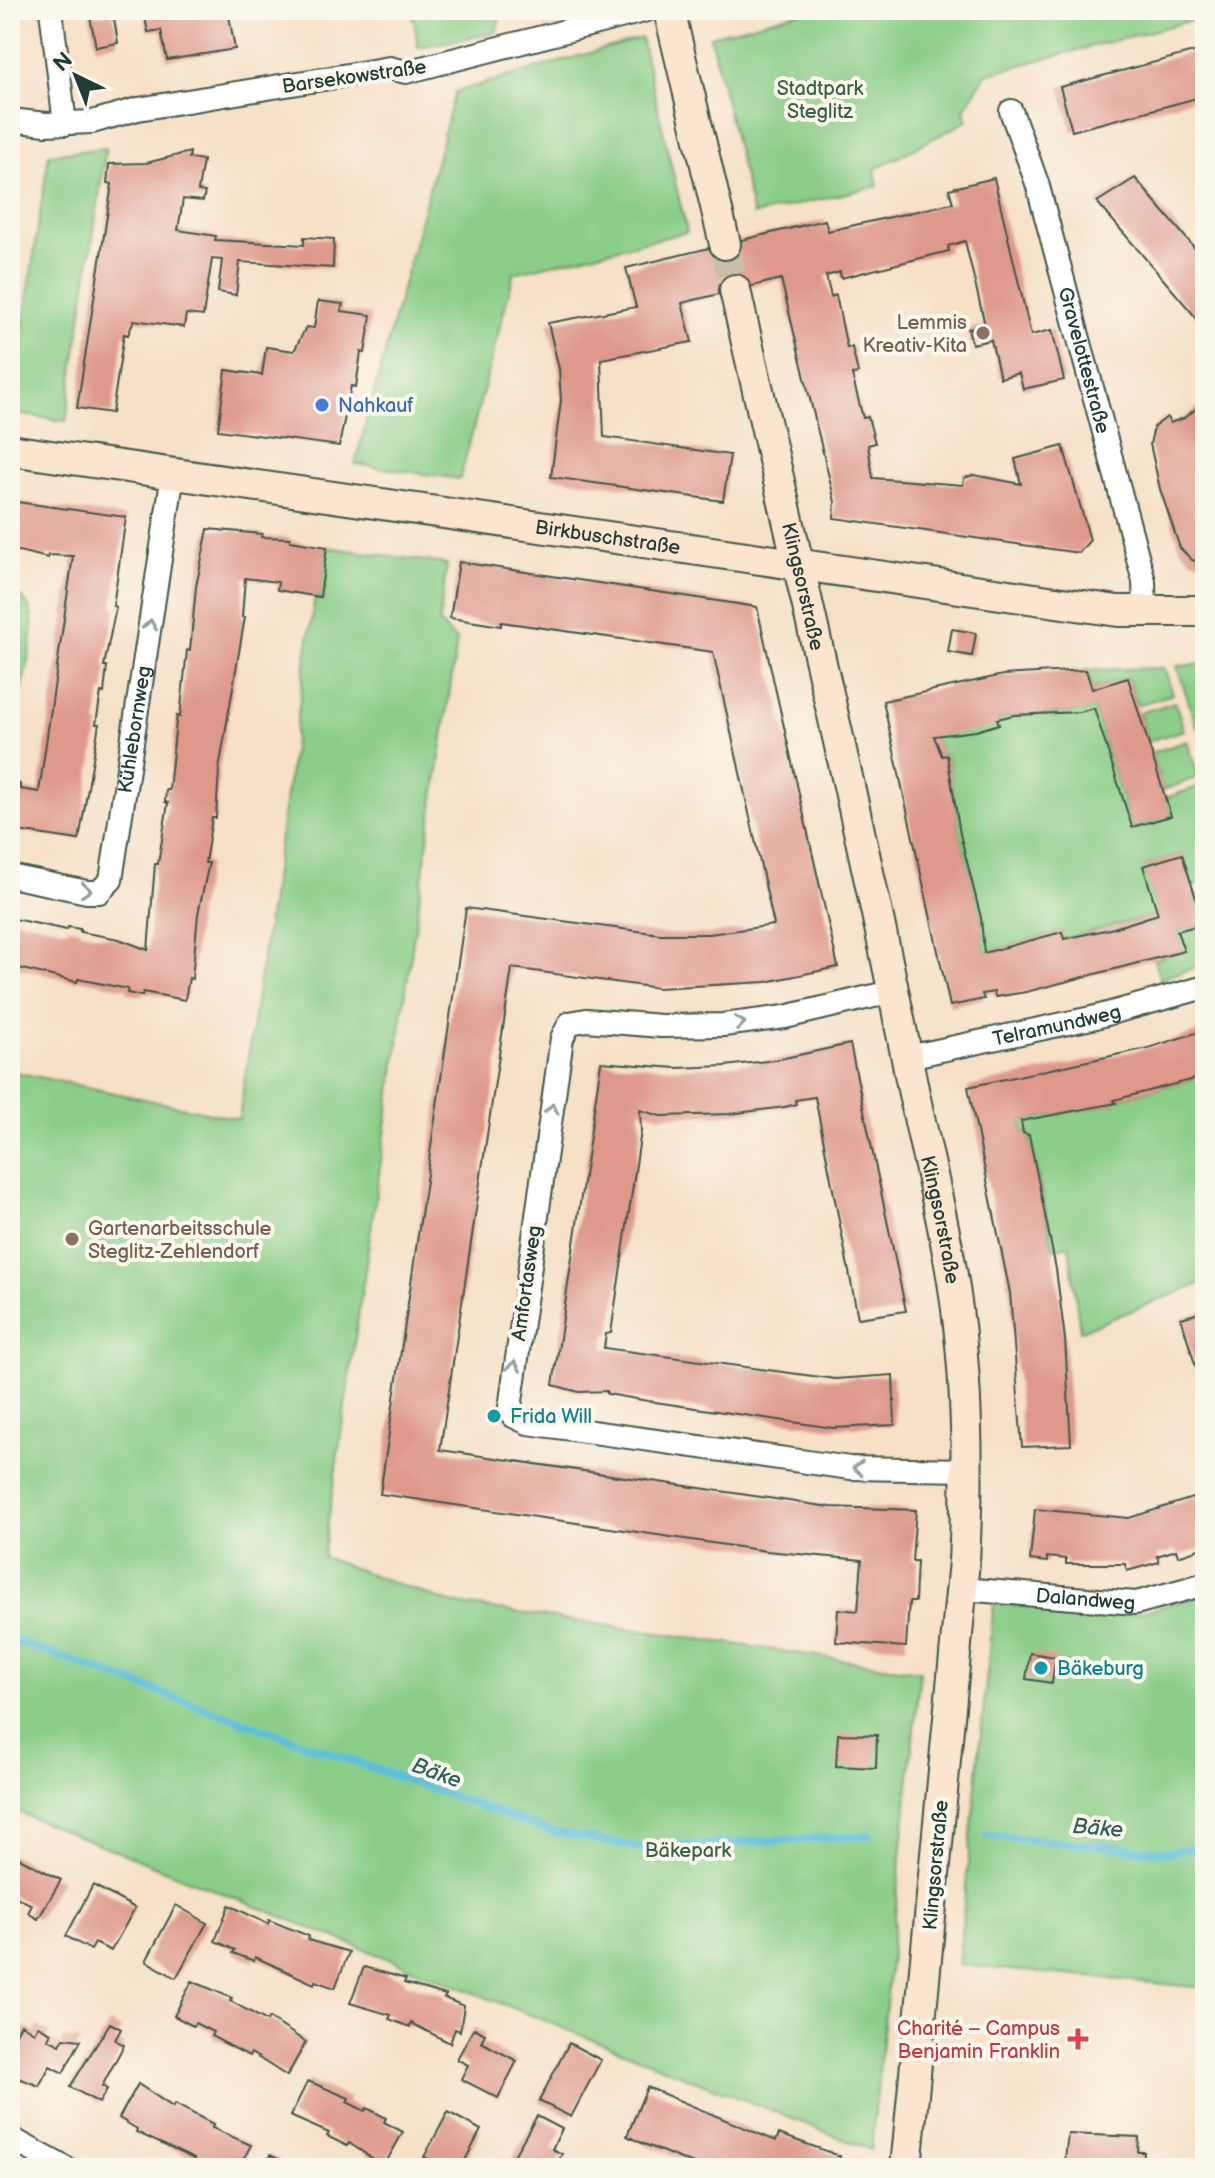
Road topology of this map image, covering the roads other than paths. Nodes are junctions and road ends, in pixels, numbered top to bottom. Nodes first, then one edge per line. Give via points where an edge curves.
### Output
1 (51, 10) edge
2 (647, 10) edge
3 (669, 10) edge
4 (1011, 111) dead end
5 (10, 120) edge
6 (65, 124) junction
7 (725, 244) tunnel mouth
8 (735, 290) tunnel mouth
9 (10, 450) edge
10 (173, 474) junction
11 (799, 564) junction
12 (1205, 611) edge
13 (1145, 613) junction
14 (10, 876) edge
15 (1205, 987) edge
16 (895, 991) junction
17 (908, 1057) junction
18 (969, 1470) junction
19 (1205, 1584) edge
20 (962, 1589) junction
21 (10, 2138) edge
22 (65, 2168) edge
23 (906, 2168) edge

1 - 6 street
2 - 6 street, Barsekowstraße via 406,72 376,70
3 - 7 street
4 - 13 street, Gravelottestraße via 1037,183 1144,581
5 - 6 street, Barsekowstraße
8 - 11 street, Klingsorstraße
9 - 10 street, Birkbuschstraße
10 - 11 street, Birkbuschstraße
14 -> 10 street, Kühlebornweg via 87,892 99,892 111,880
11 - 13 street, Birkbuschstraße
11 - 16 street, Klingsorstraße
12 - 13 street, Birkbuschstraße
15 - 17 street, Telramundweg via 1096,1017
16 - 17 street, Klingsorstraße
18 -> 16 street, Amfortasweg via 850,1468 528,1423 513,1416 510,1408 562,1038 570,1023 723,1025 785,1017
17 - 18 street, Klingsorstraße via 955,1290
18 - 20 street, Klingsorstraße
19 - 20 street, Dalandweg via 1136,1603
20 - 23 street, Klingsorstraße
21 - 22 street

